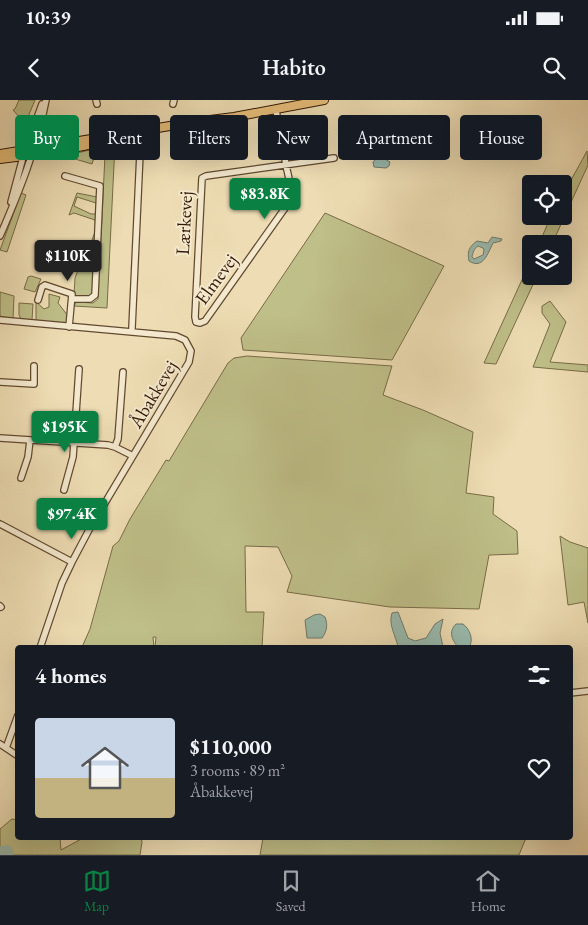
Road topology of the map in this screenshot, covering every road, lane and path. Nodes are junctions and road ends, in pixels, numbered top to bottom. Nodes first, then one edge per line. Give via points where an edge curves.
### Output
1 (45, 100) edge
2 (324, 100) edge
3 (276, 110) junction
4 (40, 115) edge
5 (42, 115) edge
6 (160, 129) edge
7 (15, 154) edge
8 (0, 157) edge
9 (334, 158) dead end
10 (26, 160) edge
11 (139, 160) edge
12 (286, 165) junction
13 (65, 176) dead end
14 (0, 236) edge
15 (72, 299) junction
16 (38, 300) dead end
17 (0, 320) edge
18 (130, 323) dead end
19 (197, 323) joint
20 (69, 327) junction
21 (34, 366) dead end
22 (79, 368) dead end
23 (123, 372) dead end
24 (0, 382) edge
25 (0, 438) edge
26 (30, 440) junction
27 (74, 443) junction
28 (116, 447) junction
29 (133, 456) junction
30 (21, 478) dead end
31 (64, 490) dead end
32 (0, 524) edge
33 (72, 562) junction
34 (41, 645) edge
35 (588, 691) edge
36 (573, 693) edge
37 (15, 723) edge
38 (0, 744) edge
39 (6, 748) junction
40 (15, 754) edge

1 - 4 street
1 - 5 street
2 - 3 main road
3 - 6 main road
3 - 12 street, Elmevej
7 - 8 main road
9 - 12 street
10 - 14 street
11 - 18 street
12 - 19 street, Elmevej via 291,192 289,203 204,321
12 - 19 street, Lærkevej via 202,178 194,319
13 - 15 street via 100,186 95,295 90,299
15 - 16 street via 72,294 45,285
15 - 20 street
17 - 20 street, Åbakkevej
20 - 29 street, Åbakkevej via 176,336 189,346 189,362
21 - 24 street via 34,384
22 - 27 street
23 - 28 street
25 - 26 street
26 - 27 street
26 - 30 street
27 - 28 street
27 - 31 street
28 - 29 street
29 - 33 street, Åbakkevej
32 - 33 street
33 - 34 street, Åbakkevej
35 - 36 street
37 - 39 street
38 - 39 street
39 - 40 street

